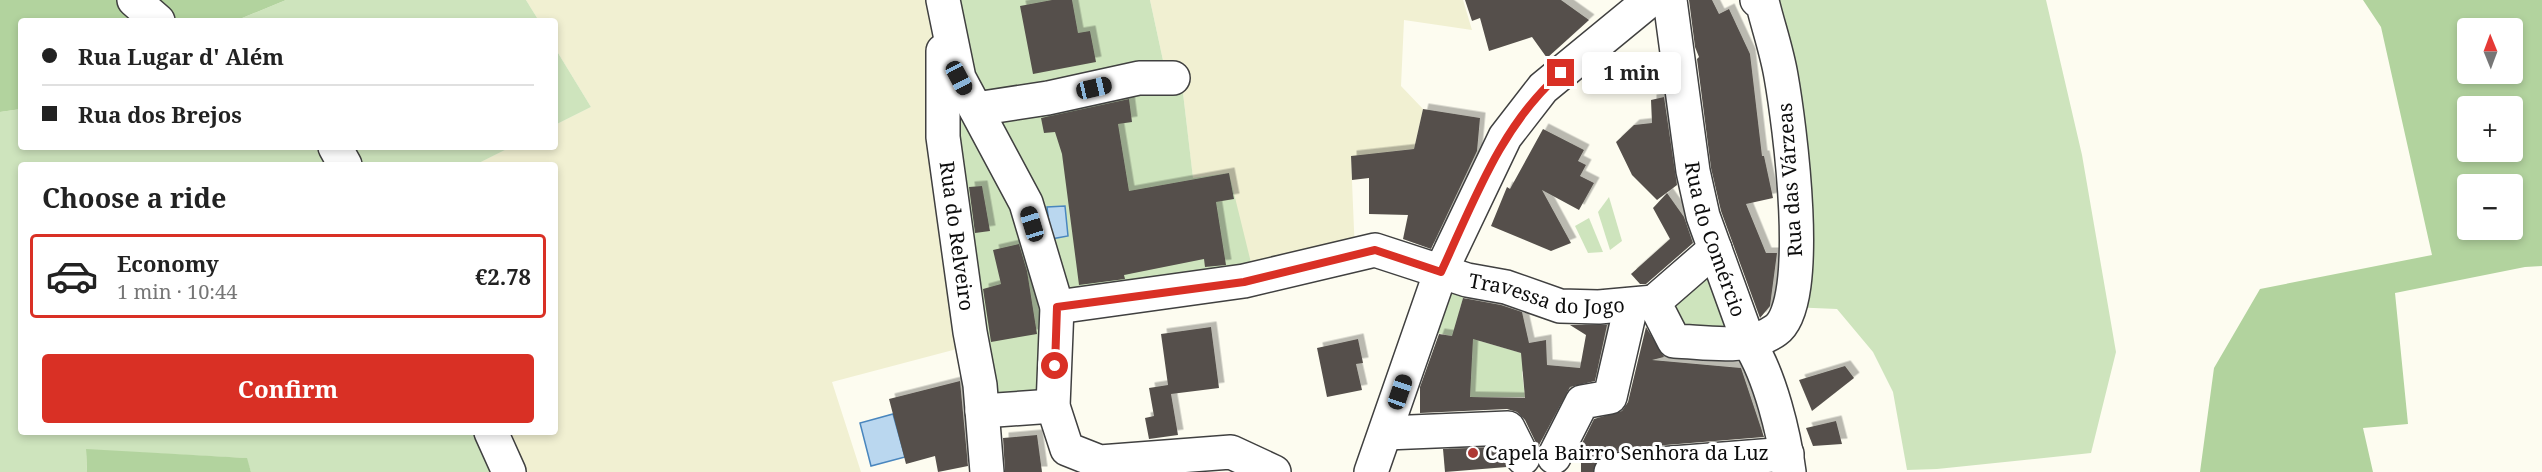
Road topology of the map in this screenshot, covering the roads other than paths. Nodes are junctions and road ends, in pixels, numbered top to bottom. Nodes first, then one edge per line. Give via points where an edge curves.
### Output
1 (134, 0) edge
2 (942, 0) edge
3 (1650, 0) edge
4 (1670, 0) edge
5 (1757, 0) edge
6 (155, 18) edge
7 (1173, 78) dead end
8 (976, 109) junction
9 (1715, 249) junction
10 (1441, 272) junction
11 (1642, 304) junction
12 (1057, 307) junction
13 (1749, 343) junction
14 (1053, 406) junction
15 (982, 411) junction
16 (1386, 433) junction
17 (492, 435) edge
18 (1788, 463) edge
19 (1540, 465) edge
20 (508, 472) edge
21 (987, 472) edge
22 (1274, 472) edge
23 (1372, 472) edge
24 (1611, 472) edge

1 - 6 street
2 - 8 street via 959,78
2 - 15 street, Rua do Relveiro via 944,137
3 - 10 street via 1543,88 1505,137
4 - 9 street, Rua do Comércio via 1693,171
5 - 13 street, Rua das Várzeas via 1763,5 1781,74 1794,173 1797,279 1787,317 1777,330
7 - 8 street via 1139,78
8 - 12 street via 1026,203
9 - 11 street
9 - 13 street, Rua do Comércio
10 - 11 street, Travessa do Jogo via 1506,287 1560,306
10 - 12 street, Travessa do Jogo via 1375,250 1244,282
10 - 16 street
11 - 13 street via 1674,341
11 - 19 street via 1610,397 1582,402
12 - 14 street
13 - 18 street, Rua do Comércio via 1760,359
14 - 15 street
14 - 22 street via 1067,449 1100,462 1232,452
15 - 21 street, Rua do Relveiro
16 - 19 street via 1508,428
16 - 23 street
17 - 20 street
18 - 24 street via 1634,466

